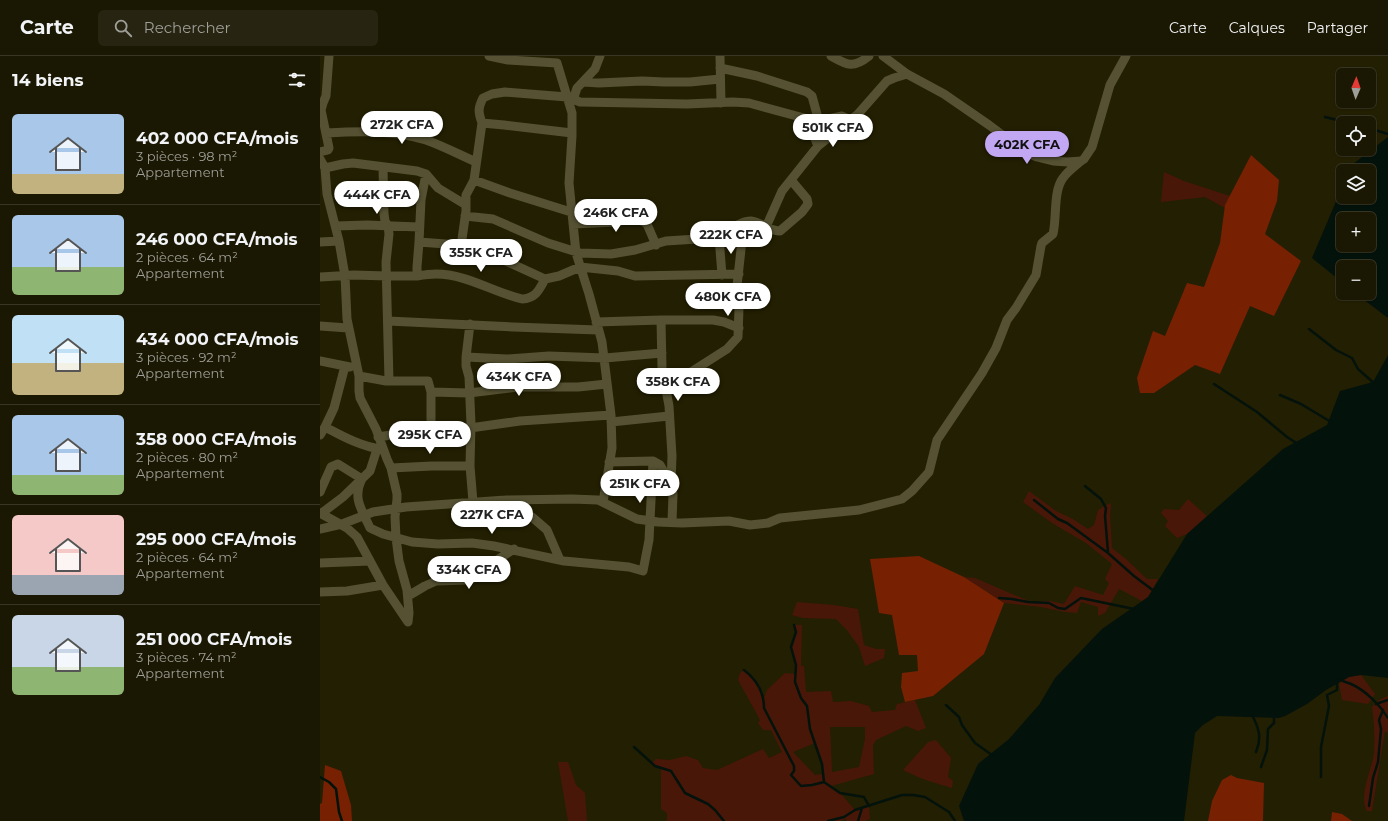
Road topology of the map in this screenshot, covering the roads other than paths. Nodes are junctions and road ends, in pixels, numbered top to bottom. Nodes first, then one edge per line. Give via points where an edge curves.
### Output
1 (330, 56) edge
2 (600, 56) edge
3 (720, 56) edge
4 (831, 56) edge
5 (869, 56) edge
6 (1126, 56) edge
7 (494, 57) edge
8 (885, 57) edge
9 (555, 60) edge
10 (720, 68) junction
11 (907, 74) junction
12 (720, 79) junction
13 (584, 82) junction
14 (570, 98) junction
15 (721, 103) junction
16 (851, 120) junction
17 (482, 124) junction
18 (326, 133) junction
19 (572, 133) junction
20 (818, 146) junction
21 (321, 160) edge
22 (1081, 161) junction
23 (476, 162) junction
24 (383, 167) junction
25 (426, 174) junction
26 (474, 180) junction
27 (791, 180) junction
28 (324, 196) edge
29 (466, 205) junction
30 (572, 212) junction
31 (465, 216) junction
32 (744, 222) junction
33 (573, 224) junction
34 (336, 226) junction
35 (388, 226) junction
36 (419, 227) junction
37 (766, 227) junction
38 (719, 237) junction
39 (340, 241) junction
40 (320, 242) edge
41 (419, 242) junction
42 (656, 245) junction
43 (461, 246) junction
44 (576, 253) junction
45 (580, 267) junction
46 (739, 274) junction
47 (722, 275) junction
48 (345, 276) junction
49 (387, 276) junction
50 (417, 276) junction
51 (320, 277) edge
52 (545, 278) junction
53 (661, 320) junction
54 (388, 321) junction
55 (470, 324) junction
56 (320, 326) edge
57 (597, 326) junction
58 (348, 328) junction
59 (739, 328) junction
60 (662, 353) junction
61 (466, 357) junction
62 (605, 358) junction
63 (320, 361) edge
64 (345, 366) junction
65 (358, 372) junction
66 (389, 381) junction
67 (607, 384) junction
68 (666, 388) junction
69 (431, 392) junction
70 (469, 393) junction
71 (669, 416) junction
72 (611, 418) junction
73 (470, 428) junction
74 (322, 431) edge
75 (431, 431) junction
76 (378, 437) junction
77 (380, 449) junction
78 (653, 461) junction
79 (609, 462) junction
80 (470, 466) junction
81 (391, 468) junction
82 (362, 479) junction
83 (671, 484) junction
84 (320, 492) edge
85 (506, 500) junction
86 (473, 502) junction
87 (603, 502) junction
88 (395, 509) junction
89 (321, 513) edge
90 (365, 514) junction
91 (650, 521) junction
92 (672, 522) junction
93 (342, 524) junction
94 (320, 528) edge
95 (396, 538) junction
96 (514, 550) junction
97 (560, 560) junction
98 (370, 561) junction
99 (320, 563) edge
100 (383, 585) junction
101 (320, 592) edge
102 (408, 596) junction

1 - 18 street via 326,96 321,110
2 - 13 street via 595,69
3 - 10 street
4 - 5 street via 852,65
6 - 22 street via 1110,85 1092,147
7 - 9 street via 508,60
8 - 11 street
9 - 14 street
10 - 12 street
10 - 16 street via 757,76 807,92 812,96 818,118 821,120 842,116
11 - 16 street via 887,81
11 - 22 street via 944,94 1025,152 1053,161
12 - 13 street via 690,82
12 - 15 street
13 - 14 street
14 - 15 street via 580,102
14 - 17 street via 505,92 492,94 483,98 479,107
14 - 19 street
15 - 20 street via 749,103 804,118 808,121
16 - 20 street
17 - 19 street via 504,124
17 - 23 street
18 - 21 street via 328,150
18 - 23 street via 371,131 406,135
19 - 30 street via 569,183
20 - 27 street
21 - 24 street
21 - 28 street
22 - 92 street via 1059,183 1054,234 1042,243 1036,275 1007,320 982,373 938,440 929,472 908,495 902,499 859,510 780,518 759,525 750,526 729,521
23 - 26 street
24 - 25 street
24 - 35 street via 384,214
25 - 29 street via 435,186
25 - 36 street via 420,200
26 - 29 street via 466,195
26 - 30 street
27 - 37 street via 782,191
27 - 37 street via 807,199 808,204 780,231
28 - 34 street
29 - 31 street
30 - 33 street
31 - 43 street
31 - 44 street via 493,219
32 - 37 street via 752,221
32 - 38 street
32 - 46 street
33 - 42 street via 617,222 633,218 647,224
33 - 44 street
34 - 35 street
34 - 39 street
35 - 36 street
35 - 49 street
36 - 41 street
38 - 42 street via 676,240
38 - 47 street
39 - 40 street
39 - 48 street
41 - 43 street
41 - 50 street
42 - 44 street via 611,254
43 - 52 street via 484,251
44 - 45 street
45 - 47 street via 618,271 635,276
45 - 52 street via 559,276
45 - 57 street
46 - 47 street
46 - 59 street
48 - 49 street
48 - 51 street
48 - 58 street
49 - 50 street
49 - 54 street
50 - 52 street via 451,276 522,299 529,298 539,291
53 - 57 street
53 - 59 street via 713,320
53 - 60 street
54 - 55 street
54 - 66 street
55 - 57 street via 513,327
55 - 61 street
56 - 58 street
57 - 62 street
58 - 65 street
59 - 68 street via 738,337 727,349
60 - 62 street
60 - 68 street
61 - 62 street
61 - 70 street
62 - 67 street
63 - 64 street
64 - 65 street
64 - 74 street via 334,408
65 - 66 street
65 - 76 street via 362,405 372,420
66 - 69 street via 426,380 430,382
67 - 70 street via 518,387
67 - 72 street
68 - 71 street
69 - 70 street
69 - 75 street
70 - 73 street
71 - 72 street
71 - 83 street
72 - 73 street via 520,421
72 - 79 street via 613,439
73 - 75 street
73 - 80 street
74 - 77 street
75 - 76 street
76 - 77 street
77 - 81 street
77 - 82 street via 372,468
78 - 79 street
78 - 83 street via 659,463
78 - 91 street
79 - 87 street
80 - 81 street
80 - 86 street
81 - 88 street via 397,499
82 - 84 street via 335,464 331,467
82 - 89 street
82 - 90 street via 357,496
83 - 92 street
85 - 86 street
85 - 87 street via 593,499
85 - 97 street via 547,530
86 - 88 street
87 - 91 street via 637,519
88 - 90 street
88 - 95 street
89 - 93 street
90 - 93 street
90 - 95 street via 370,528
91 - 92 street
91 - 97 street via 643,571 629,567
93 - 94 street
93 - 98 street via 357,537
95 - 96 street via 438,544 472,543
95 - 102 street
96 - 97 street
96 - 102 street via 477,577 436,581
98 - 99 street
98 - 100 street
100 - 101 street
100 - 102 street via 408,622

